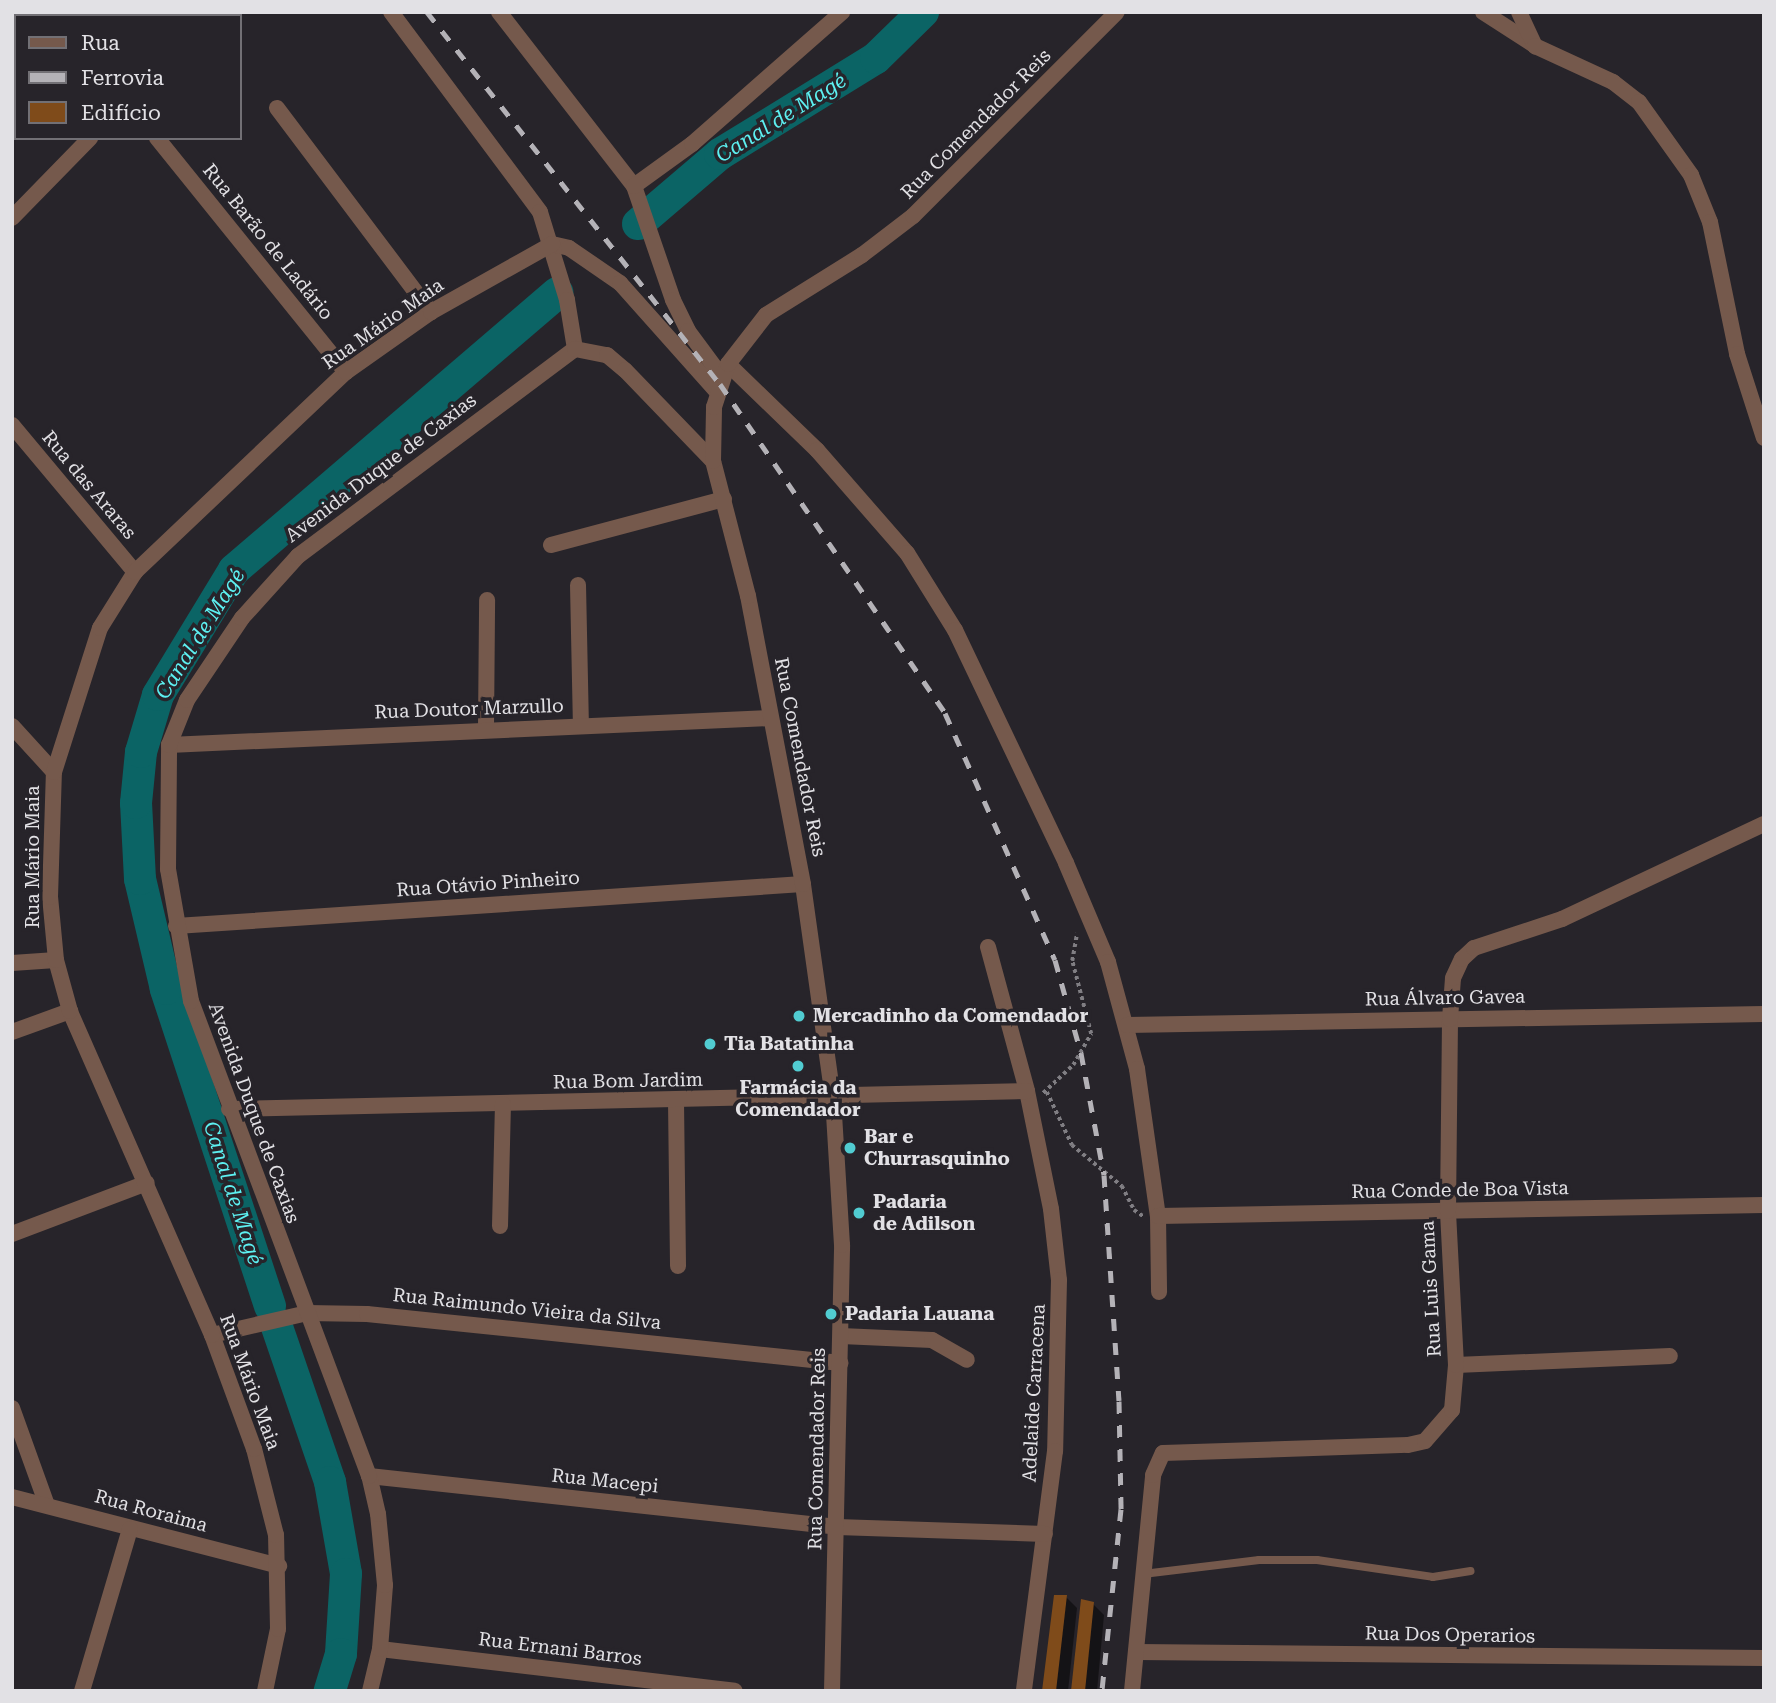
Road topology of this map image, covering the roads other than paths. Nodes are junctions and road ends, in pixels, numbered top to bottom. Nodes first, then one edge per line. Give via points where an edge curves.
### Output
1 (391, 12) edge
2 (499, 12) edge
3 (842, 12) edge
4 (1117, 12) edge
5 (1483, 12) edge
6 (1519, 12) edge
7 (1535, 46) junction
8 (277, 107) dead end
9 (88, 140) edge
10 (160, 140) edge
11 (634, 186) junction
12 (12, 218) edge
13 (552, 244) junction
14 (431, 312) junction
15 (575, 349) junction
16 (346, 372) junction
17 (723, 378) junction
18 (12, 425) edge
19 (1764, 438) edge
20 (713, 461) junction
21 (724, 499) junction
22 (551, 545) dead end
23 (135, 572) junction
24 (578, 585) dead end
25 (487, 600) dead end
26 (770, 718) junction
27 (581, 725) junction
28 (12, 726) edge
29 (486, 727) junction
30 (169, 745) junction
31 (54, 772) junction
32 (1764, 824) edge
33 (803, 884) junction
34 (176, 926) junction
35 (988, 947) dead end
36 (56, 960) junction
37 (12, 963) edge
38 (71, 1010) junction
39 (1764, 1014) edge
40 (1450, 1019) junction
41 (1127, 1025) junction
42 (12, 1032) edge
43 (1027, 1091) junction
44 (833, 1098) junction
45 (676, 1101) junction
46 (503, 1104) junction
47 (229, 1110) junction
48 (147, 1184) junction
49 (1764, 1205) edge
50 (1448, 1211) junction
51 (1158, 1216) junction
52 (500, 1226) dead end
53 (12, 1234) edge
54 (678, 1266) dead end
55 (1159, 1292) dead end
56 (307, 1313) junction
57 (212, 1335) junction
58 (841, 1336) junction
59 (1670, 1356) dead end
60 (967, 1360) dead end
61 (840, 1363) junction
62 (1456, 1365) junction
63 (12, 1408) edge
64 (369, 1476) junction
65 (12, 1497) edge
66 (47, 1505) junction
67 (836, 1527) junction
68 (130, 1529) junction
69 (1045, 1534) junction
70 (279, 1566) junction
71 (1471, 1571) dead end
72 (1140, 1575) junction
73 (380, 1649) junction
74 (1136, 1652) junction
75 (1764, 1658) edge
76 (1132, 1688) edge
77 (82, 1691) edge
78 (265, 1691) edge
79 (370, 1691) edge
80 (736, 1691) edge
81 (832, 1691) edge
82 (1024, 1691) edge

1 - 13 street via 525,188
2 - 11 street
3 - 11 street via 692,144
4 - 17 street, Rua Comendador Reis via 914,216 862,255 766,315
5 - 7 street
6 - 7 street
7 - 19 street via 1613,82 1639,102 1691,176 1710,222 1737,354
8 - 14 street
9 - 12 street
10 - 16 street, Rua Barão de Ladário
11 - 17 street via 688,331
13 - 14 street, Rua Mário Maia
13 - 15 street
13 - 17 street via 569,248 620,283
14 - 16 street, Rua Mário Maia
15 - 20 street via 607,355
15 - 30 street, Avenida Duque de Caxias via 298,556 235,628 187,699
16 - 23 street, Rua Mário Maia
17 - 20 street, Rua Comendador Reis via 711,429
17 - 41 street via 808,441 907,553 955,630 1084,902
18 - 23 street, Rua das Araras
20 - 21 street, Rua Comendador Reis
21 - 22 street
21 - 26 street, Rua Comendador Reis via 748,596
23 - 31 street, Rua Mário Maia via 100,628
24 - 27 street
25 - 29 street
26 - 27 street, Rua Doutor Marzullo
26 - 33 street, Rua Comendador Reis
27 - 29 street, Rua Doutor Marzullo
28 - 31 street
29 - 30 street, Rua Doutor Marzullo
30 - 34 street, Avenida Duque de Caxias via 168,869
31 - 36 street, Rua Mário Maia via 50,897
32 - 40 street, Rua Luis Gama via 1562,919 1474,948 1462,959 1453,978
33 - 34 street, Rua Otávio Pinheiro
33 - 44 street, Rua Comendador Reis
34 - 47 street, Avenida Duque de Caxias via 191,1001
35 - 43 street, Adelaide Carracena
36 - 37 street
36 - 38 street, Rua Mário Maia
38 - 42 street
38 - 48 street, Rua Mário Maia
39 - 40 street, Rua Álvaro Gavea
40 - 41 street, Rua Álvaro Gavea
40 - 50 street, Rua Luis Gama
41 - 51 street via 1144,1101
43 - 44 street, Rua Bom Jardim
43 - 69 street, Adelaide Carracena via 1051,1209 1060,1314 1055,1451
44 - 45 street, Rua Bom Jardim
44 - 58 street, Rua Comendador Reis via 842,1245
45 - 46 street, Rua Bom Jardim
45 - 54 street
46 - 47 street, Rua Bom Jardim
46 - 52 street
47 - 56 street, Avenida Duque de Caxias
48 - 53 street
48 - 57 street, Rua Mário Maia
49 - 50 street, Rua Conde de Boa Vista
50 - 51 street, Rua Conde de Boa Vista
50 - 62 street, Rua Luis Gama
51 - 55 street
56 - 57 street, Rua Raimundo Vieira da Silva
56 - 61 street, Rua Raimundo Vieira da Silva via 420,1318
56 - 64 street, Avenida Duque de Caxias
57 - 70 street, Rua Mário Maia via 254,1450
58 - 60 street via 932,1340
58 - 61 street, Rua Comendador Reis
59 - 62 street
61 - 67 street, Rua Comendador Reis
62 - 72 street, Rua Luis Gama via 1452,1410 1425,1441 1163,1453 1153,1475
63 - 66 street
64 - 67 street, Rua Macepi
64 - 73 street, Avenida Duque de Caxias via 384,1548
65 - 66 street, Rua Roraima
66 - 68 street, Rua Roraima
67 - 69 street, Rua Macepi
67 - 81 street, Rua Comendador Reis
68 - 70 street, Rua Roraima
68 - 77 street
69 - 82 street, Adelaide Carracena
70 - 78 street, Rua Mário Maia via 278,1629
71 - 72 lane via 1433,1577 1317,1560 1259,1560
72 - 74 street, Rua Luis Gama
73 - 79 street, Avenida Duque de Caxias
73 - 80 street, Rua Ernani Barros
74 - 75 street, Rua Dos Operarios
74 - 76 street, Rua Luis Gama

